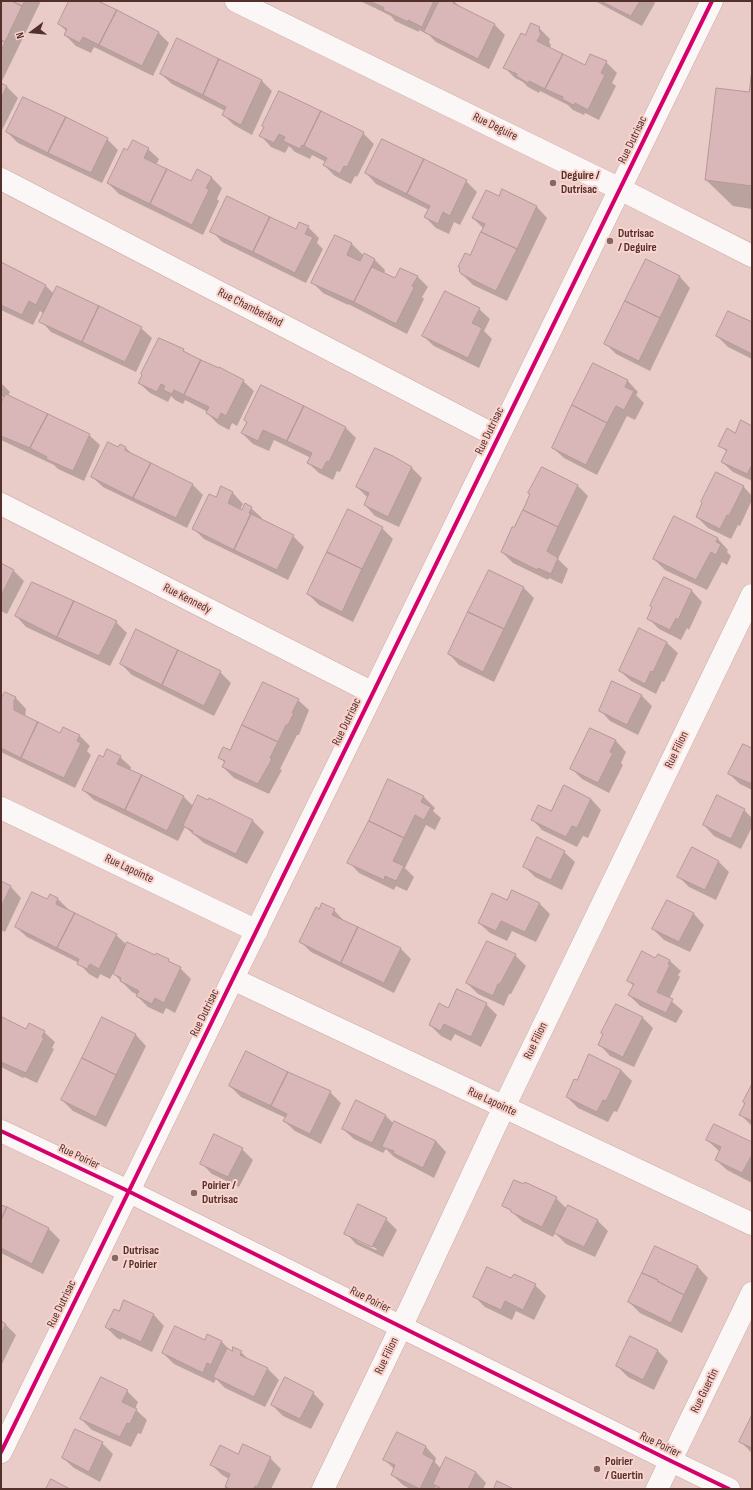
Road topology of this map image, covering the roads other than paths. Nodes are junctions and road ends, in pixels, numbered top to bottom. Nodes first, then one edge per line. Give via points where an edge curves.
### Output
1 (237, 1) edge
2 (712, 1) edge
3 (1, 179) edge
4 (620, 188) junction
5 (752, 256) edge
6 (498, 437) junction
7 (1, 504) edge
8 (752, 595) edge
9 (373, 693) junction
10 (1, 808) edge
11 (257, 931) junction
12 (233, 979) junction
13 (504, 1107) junction
14 (1, 1131) edge
15 (128, 1192) junction
16 (752, 1224) edge
17 (752, 1293) edge
18 (401, 1327) junction
19 (2, 1447) edge
20 (670, 1461) junction
21 (323, 1489) edge
22 (657, 1489) edge
23 (729, 1489) edge

1 - 4 street, Rue Deguire
2 - 4 street, Rue Dutrisac
3 - 6 street, Rue Chamberland
4 - 5 street, Rue Deguire
4 - 6 street, Rue Dutrisac
6 - 9 street, Rue Dutrisac
7 - 9 street, Rue Kennedy
8 - 13 street, Rue Filion
9 - 11 street, Rue Dutrisac
10 - 11 street, Rue Lapointe
11 - 12 street, Rue Dutrisac
12 - 13 street, Rue Lapointe
12 - 15 street, Rue Dutrisac
13 - 16 street, Rue Lapointe
13 - 18 street, Rue Filion
14 - 15 street, Rue Poirier
15 - 18 street, Rue Poirier
15 - 19 street, Rue Dutrisac
17 - 20 street, Rue Guertin
18 - 20 street, Rue Poirier
18 - 21 street, Rue Filion
20 - 22 street, Rue Guertin
20 - 23 street, Rue Poirier

